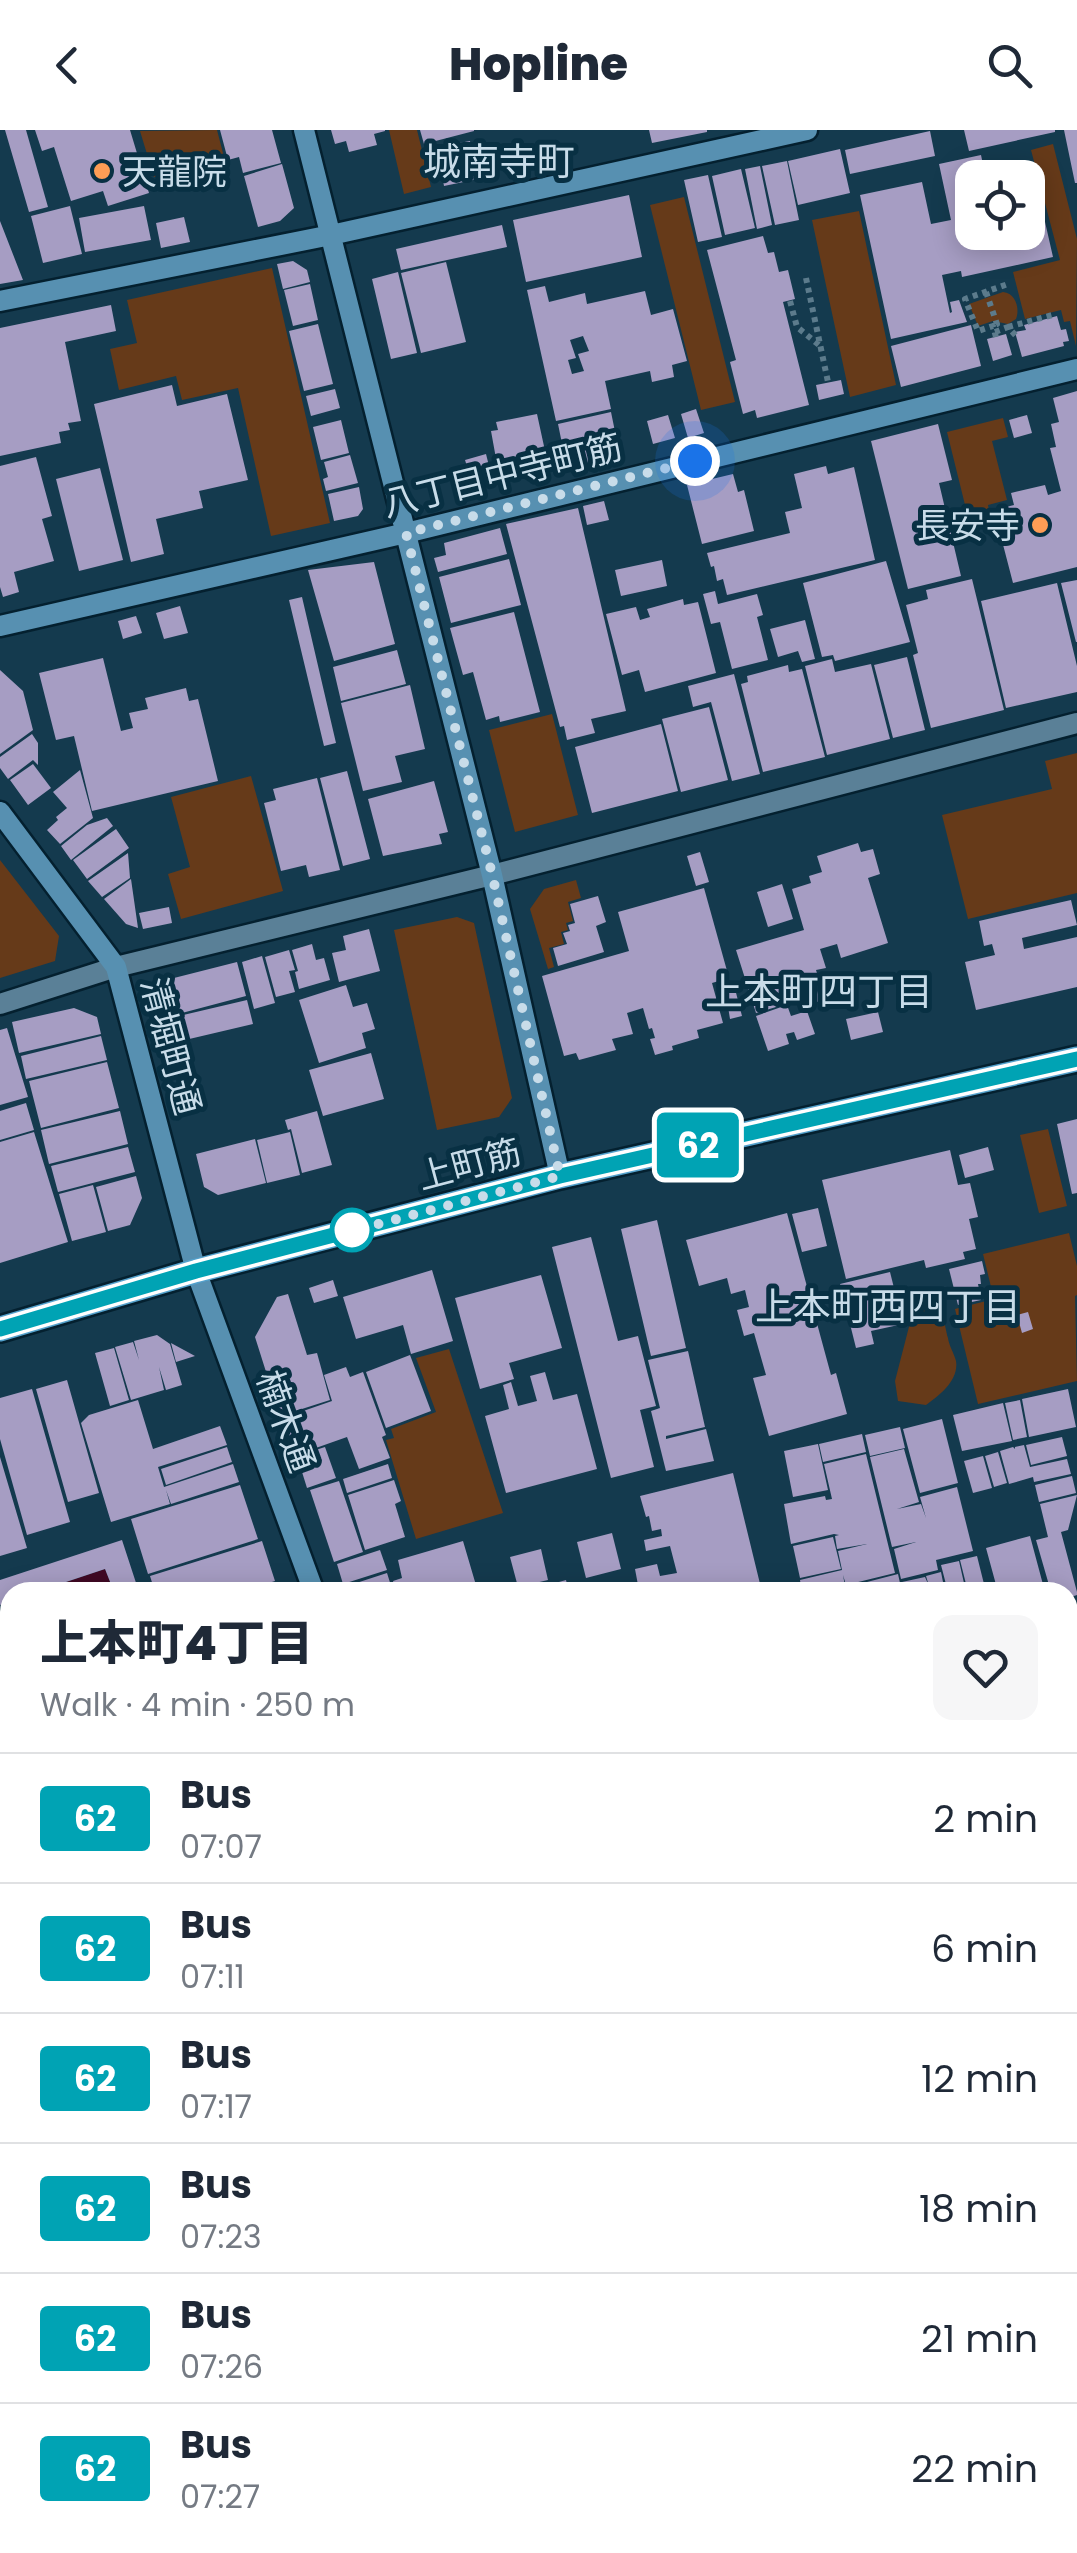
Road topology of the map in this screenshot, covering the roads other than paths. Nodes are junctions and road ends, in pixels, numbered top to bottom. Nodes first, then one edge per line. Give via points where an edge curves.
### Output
1 (304, 130) edge
2 (807, 130) edge
3 (331, 235) junction
4 (0, 301) edge
5 (1077, 368) edge
6 (406, 533) junction
7 (0, 626) edge
8 (1077, 723) edge
9 (0, 812) edge
10 (492, 874) junction
11 (116, 967) junction
12 (0, 1004) edge
13 (1077, 1058) edge
14 (560, 1176) junction
15 (196, 1271) junction
16 (0, 1330) edge
17 (310, 1582) edge

1 - 3 street
2 - 3 street
3 - 4 street
3 - 6 street
5 - 6 street, 八丁目中寺町筋
6 - 7 street, 八丁目中寺町筋
6 - 10 street
8 - 10 street
9 - 11 street, 清堀町通
10 - 11 street
10 - 14 street
11 - 12 street
11 - 15 street, 清堀町通
13 - 14 main road, 上町筋
14 - 15 main road, 上町筋
15 - 16 main road, 上町筋
15 - 17 street, 楠木通

